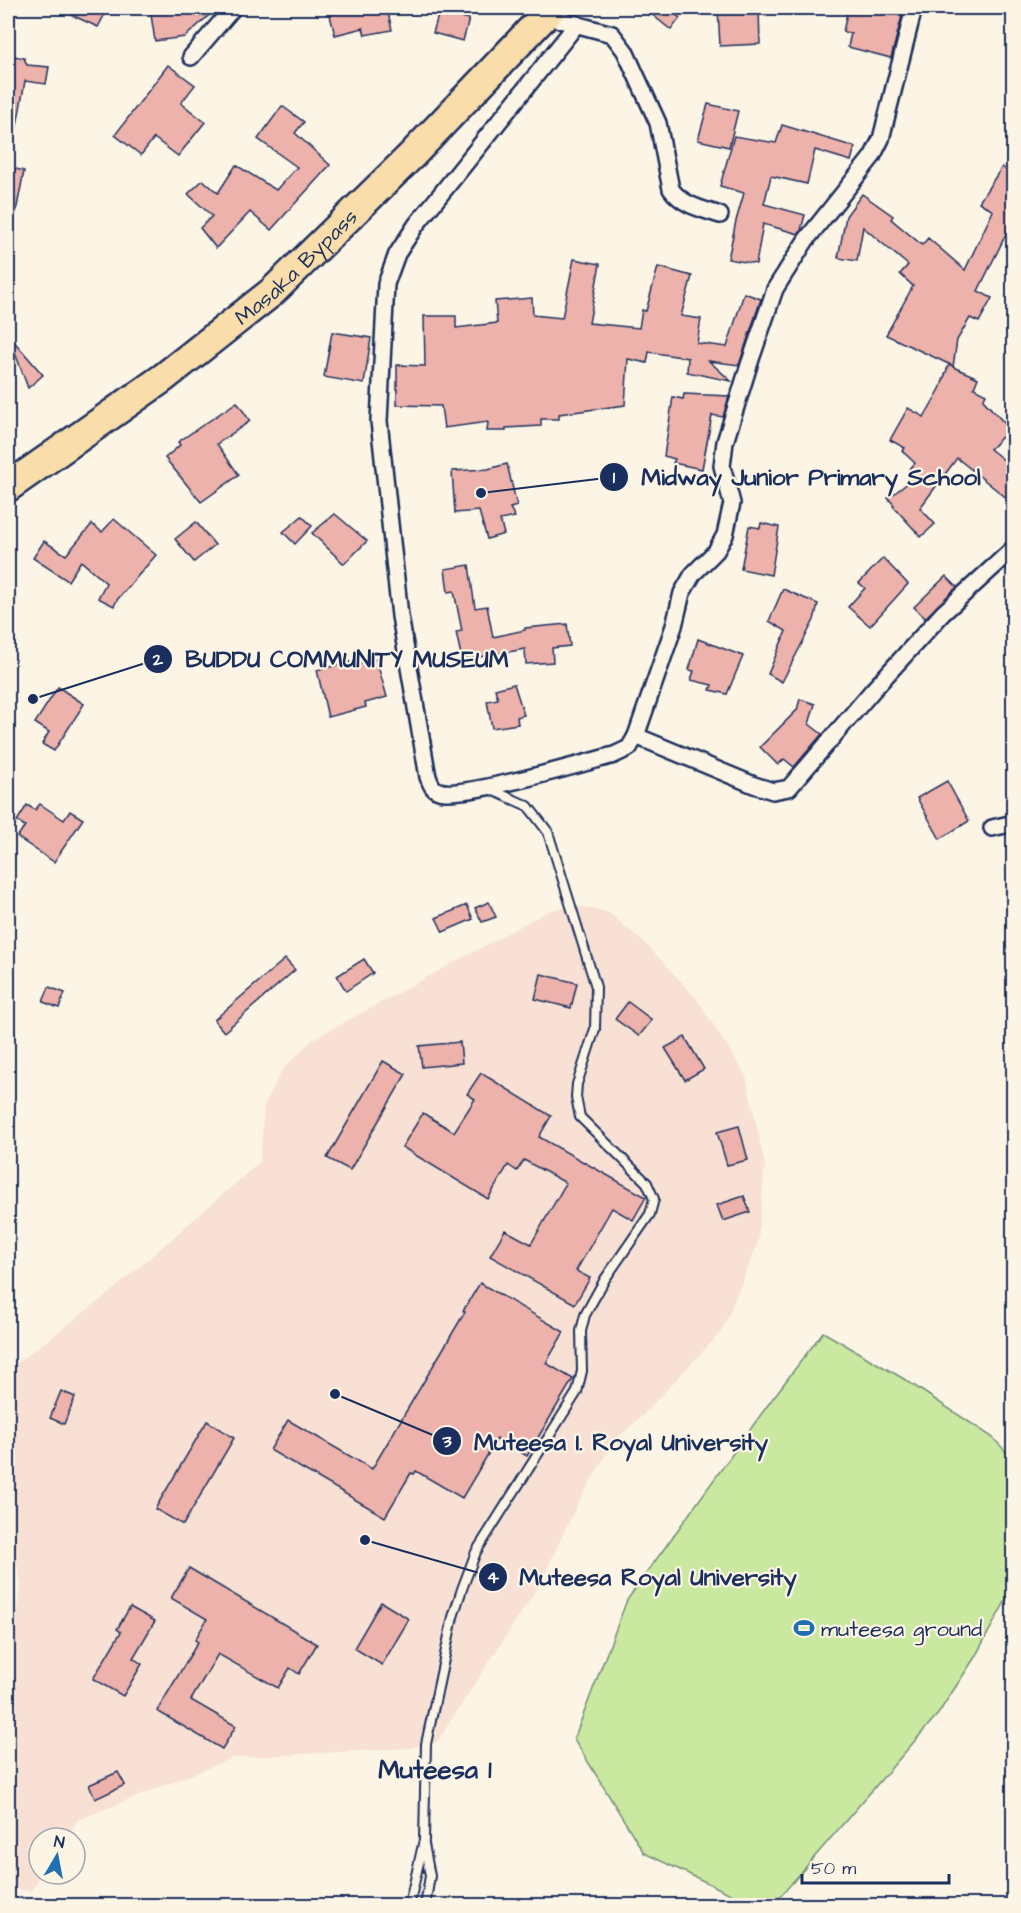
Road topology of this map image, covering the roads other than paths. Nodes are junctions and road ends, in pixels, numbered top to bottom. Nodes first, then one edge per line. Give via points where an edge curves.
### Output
1 (233, 8) edge
2 (914, 8) edge
3 (549, 12) edge
4 (577, 24) junction
5 (191, 57) dead end
6 (720, 215) dead end
7 (8, 487) edge
8 (1014, 548) edge
9 (636, 736) junction
10 (486, 787) junction
11 (1014, 823) edge
12 (992, 828) dead end
13 (423, 1840) junction
14 (410, 1905) edge
15 (425, 1905) edge

1 - 5 street
2 - 9 street via 881,139 872,157 806,240 775,289 725,442 722,466 732,503 725,536 682,593
3 - 4 street
3 - 7 highway, Masaka Bypass via 412,155 272,292 163,378
4 - 6 street via 612,34 625,51 658,123 676,198
4 - 10 street via 416,225 397,254 386,284 380,421 400,616 428,777 439,792
8 - 9 street via 943,613 789,788 773,791 754,785
9 - 10 street via 628,748 614,755
10 - 13 lane via 528,806 548,832 596,987 595,1029 577,1084 580,1117 647,1183 654,1199 650,1214 585,1315 577,1392 476,1552 462,1589 426,1744
11 - 12 street
13 - 14 lane
13 - 15 lane via 430,1876

